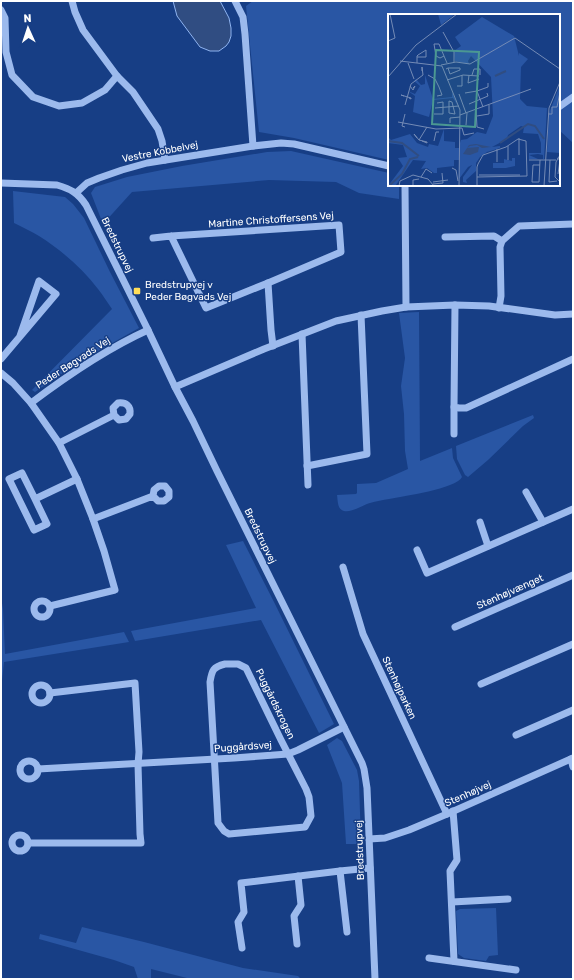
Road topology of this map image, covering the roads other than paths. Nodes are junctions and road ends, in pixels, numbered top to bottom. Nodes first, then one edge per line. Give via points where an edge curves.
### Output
1 (72, 1) edge
2 (235, 1) edge
3 (1, 10) edge
4 (117, 76) junction
5 (573, 97) edge
6 (560, 106) edge
7 (253, 146) junction
8 (165, 160) junction
9 (388, 166) edge
10 (1, 183) edge
11 (405, 186) edge
12 (76, 193) junction
13 (573, 224) edge
14 (171, 236) junction
15 (445, 237) dead end
16 (153, 238) dead end
17 (502, 241) junction
18 (268, 283) junction
19 (455, 305) junction
20 (406, 307) junction
21 (499, 308) junction
22 (573, 314) edge
23 (361, 315) junction
24 (148, 330) junction
25 (302, 334) junction
26 (20, 336) junction
27 (273, 346) junction
28 (1, 359) edge
29 (573, 359) edge
30 (1, 373) edge
31 (175, 387) junction
32 (32, 403) junction
33 (454, 407) junction
34 (114, 415) dead end
35 (454, 434) dead end
36 (59, 443) junction
37 (307, 466) junction
38 (77, 479) junction
39 (308, 485) dead end
40 (526, 492) dead end
41 (153, 496) dead end
42 (35, 499) junction
43 (573, 509) edge
44 (93, 519) junction
45 (480, 522) dead end
46 (543, 522) junction
47 (488, 546) junction
48 (417, 550) dead end
49 (343, 567) dead end
50 (573, 575) edge
51 (50, 606) dead end
52 (456, 627) dead end
53 (573, 644) edge
54 (481, 684) dead end
55 (50, 693) dead end
56 (573, 710) edge
57 (344, 727) junction
58 (516, 735) dead end
59 (288, 754) junction
60 (572, 758) edge
61 (215, 759) junction
62 (138, 764) junction
63 (573, 767) edge
64 (38, 769) dead end
65 (450, 813) junction
66 (370, 840) junction
67 (28, 843) dead end
68 (370, 868) junction
69 (340, 871) junction
70 (298, 876) junction
71 (508, 899) dead end
72 (452, 902) junction
73 (347, 932) dead end
74 (297, 944) dead end
75 (242, 948) dead end
76 (429, 958) dead end
77 (454, 961) junction
78 (516, 970) dead end
79 (375, 979) edge

1 - 4 street via 83,30
2 - 7 street via 243,17
3 - 4 street via 5,18 6,52 12,75 33,97 59,106 82,103 105,90
4 - 8 street via 133,92 158,129
5 - 6 street
7 - 8 street, Vestre Kobbelvej
7 - 9 street, Vestre Kobbelvej via 294,144
8 - 12 street, Vestre Kobbelvej via 146,163 99,178 87,183
10 - 12 street via 58,186
11 - 20 street
12 - 24 street, Bredstrupvej via 91,213
13 - 17 street via 519,226
14 - 16 street, Martine Christoffersens Vej
14 - 18 street, Martine Christoffersens Vej via 206,308
14 - 18 street, Martine Christoffersens Vej via 338,225 341,252
15 - 17 street via 494,236
17 - 21 street
18 - 27 street
19 - 20 street
19 - 21 street
19 - 33 street
20 - 23 street
21 - 22 street via 555,315
23 - 25 street
23 - 37 street via 367,454
24 - 31 street, Bredstrupvej
24 - 32 street, Peder Bøgvads Vej via 88,363
25 - 27 street
25 - 37 street
26 - 26 street via 34,295 39,281 56,294
26 - 28 street
27 - 31 street
29 - 33 street via 466,408
30 - 32 street, Peder Bøgvads Vej
31 - 57 street, Bredstrupvej
32 - 36 street, Peder Bøgvads Vej
33 - 35 street
34 - 36 street
36 - 38 street, Peder Bøgvads Vej
37 - 39 street
38 - 42 street
38 - 44 street, Peder Bøgvads Vej
40 - 46 street
41 - 44 street
42 - 42 street via 47,524 34,530 9,479 22,473
43 - 46 street
44 - 51 street, Peder Bøgvads Vej via 115,590
45 - 47 street
46 - 47 street
47 - 48 street via 427,573
49 - 65 street, Stenhøjparken via 363,634
50 - 52 street, Stenhøjvænget
53 - 54 street
55 - 62 street via 135,683 140,752
56 - 58 street
57 - 59 street, Puggårdsvej
57 - 66 street, Bredstrupvej via 365,774
59 - 61 street, Puggårdsvej
59 - 61 street, Puggårdskrogen via 246,668 238,664 225,664 215,668 210,682
59 - 61 street via 309,797 311,816 305,827 229,834 218,823
60 - 63 street
60 - 65 street, Stenhøjvej
61 - 62 street, Puggårdsvej
62 - 64 street, Puggårdsvej
62 - 67 street via 141,843
65 - 66 street, Stenhøjvej via 393,836
65 - 72 street via 457,860 450,871
66 - 68 street, Bredstrupvej
68 - 69 street
68 - 79 street, Bredstrupvej
69 - 70 street
69 - 73 street
70 - 74 street via 302,905 294,916
70 - 75 street via 242,883 244,912 238,922
71 - 72 street
72 - 77 street
76 - 77 street
77 - 78 street

